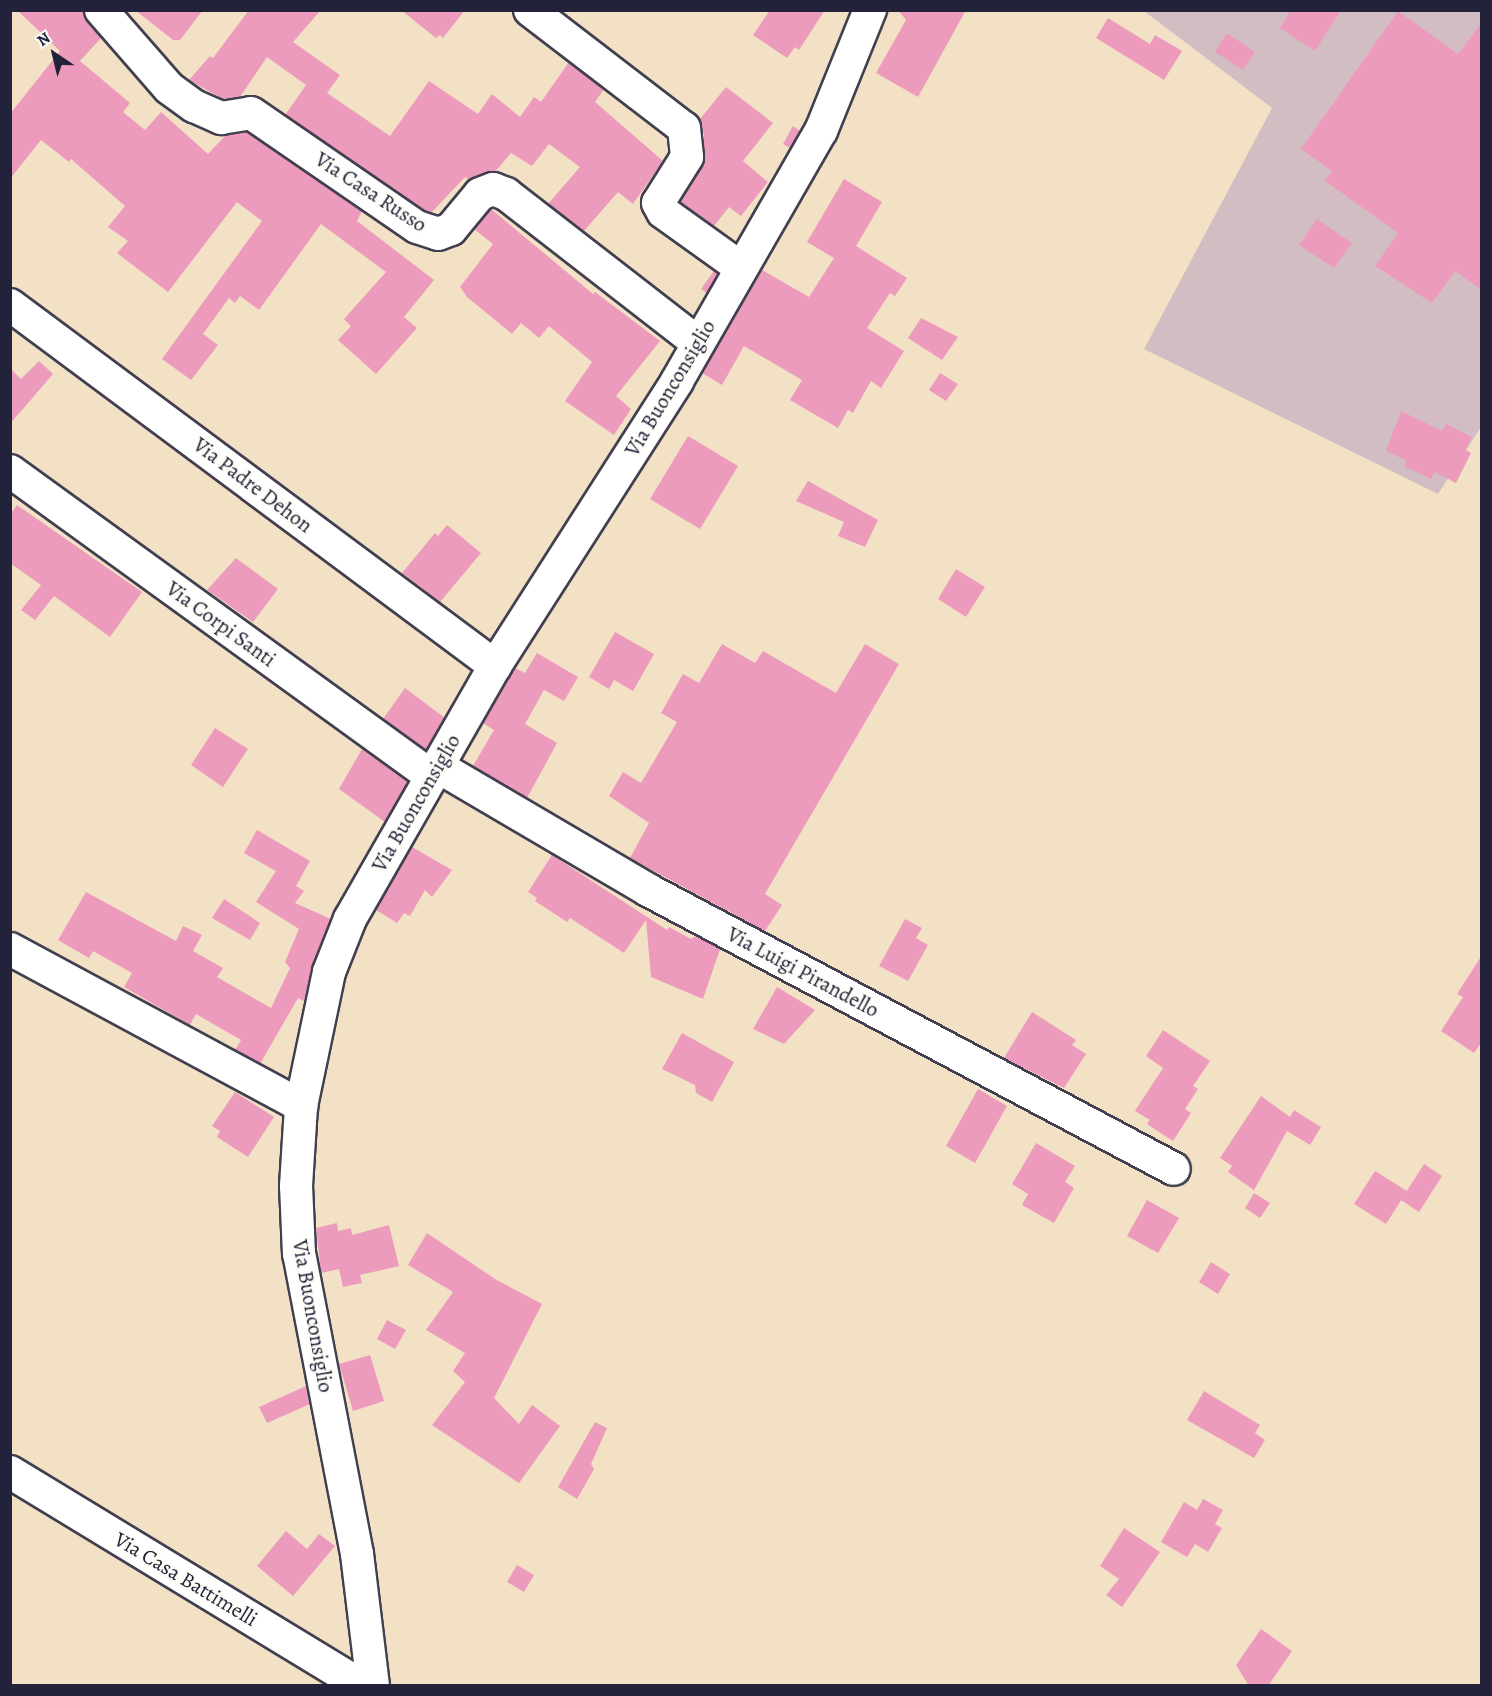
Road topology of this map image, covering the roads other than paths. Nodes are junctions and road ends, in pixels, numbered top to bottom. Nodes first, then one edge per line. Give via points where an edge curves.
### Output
1 (101, 10) edge
2 (530, 10) edge
3 (870, 10) edge
4 (741, 268) junction
5 (10, 305) edge
6 (698, 343) junction
7 (10, 471) edge
8 (495, 666) junction
9 (434, 771) junction
10 (10, 949) edge
11 (301, 1106) junction
12 (1174, 1169) dead end
13 (10, 1472) edge
14 (362, 1686) edge
15 (373, 1686) edge

1 - 6 street, Via Casa Russo via 169,88 194,106 221,118 252,113 417,227 438,234 451,230 480,194 493,189 506,194
2 - 4 street via 684,128 687,157 657,203
3 - 4 street, Via Buonconsiglio via 821,131
4 - 6 street, Via Buonconsiglio
5 - 8 street, Via Padre Dehon
6 - 8 street, Via Buonconsiglio via 542,597
7 - 9 street, Via Corpi Santi
8 - 9 street, Via Buonconsiglio
9 - 11 street, Via Buonconsiglio via 346,929 327,981
9 - 12 street, Via Luigi Pirandello via 648,890
10 - 11 street
11 - 15 street, Via Buonconsiglio via 296,1186 299,1254 357,1554
13 - 14 street, Via Casa Battimelli

